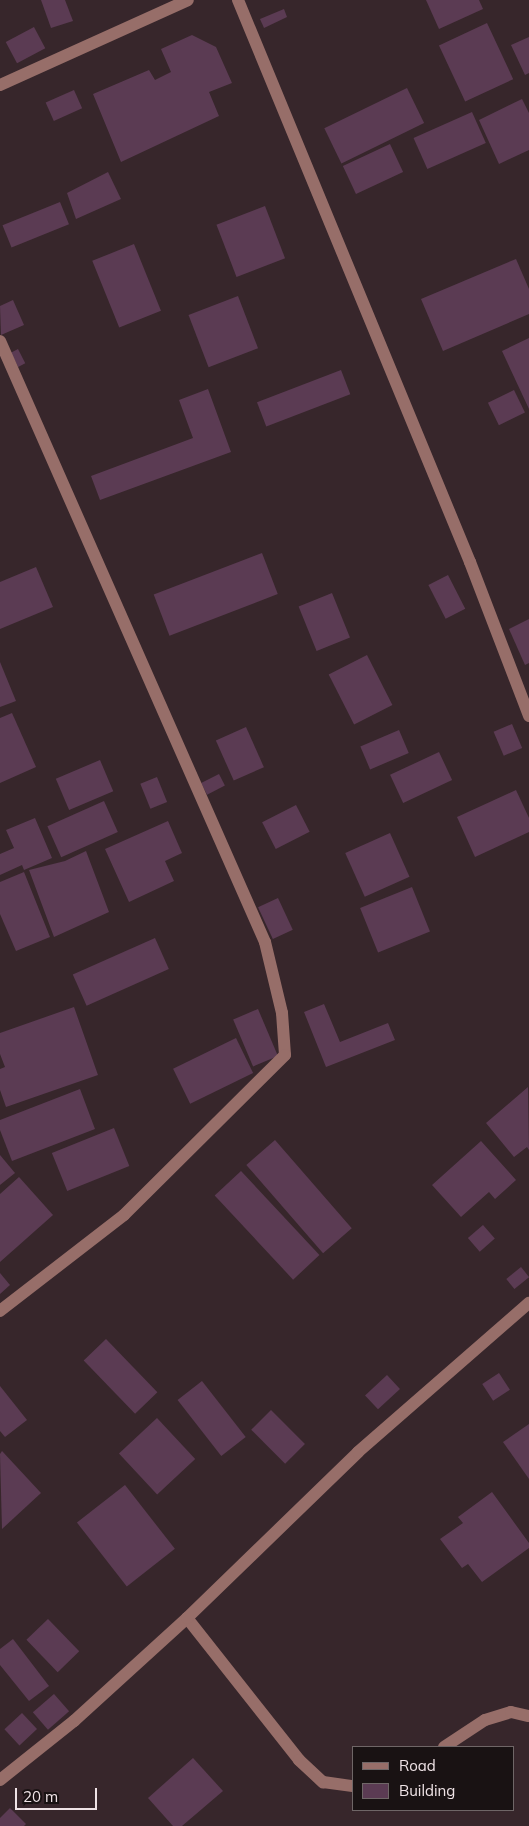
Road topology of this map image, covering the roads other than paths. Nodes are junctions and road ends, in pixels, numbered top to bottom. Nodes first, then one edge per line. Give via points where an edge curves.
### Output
1 (188, 0) edge
2 (238, 0) edge
3 (0, 85) edge
4 (0, 341) edge
5 (529, 716) edge
6 (529, 1303) edge
7 (0, 1311) edge
8 (187, 1618) junction
9 (529, 1716) edge
10 (446, 1746) edge
11 (0, 1780) edge
12 (352, 1786) edge

1 - 3 street
2 - 5 street via 470,562
4 - 7 street via 265,942 282,1013 285,1055 124,1214
6 - 8 street via 358,1452
8 - 11 street via 74,1721
8 - 12 street via 299,1760 323,1782
9 - 10 street via 511,1712 485,1720

